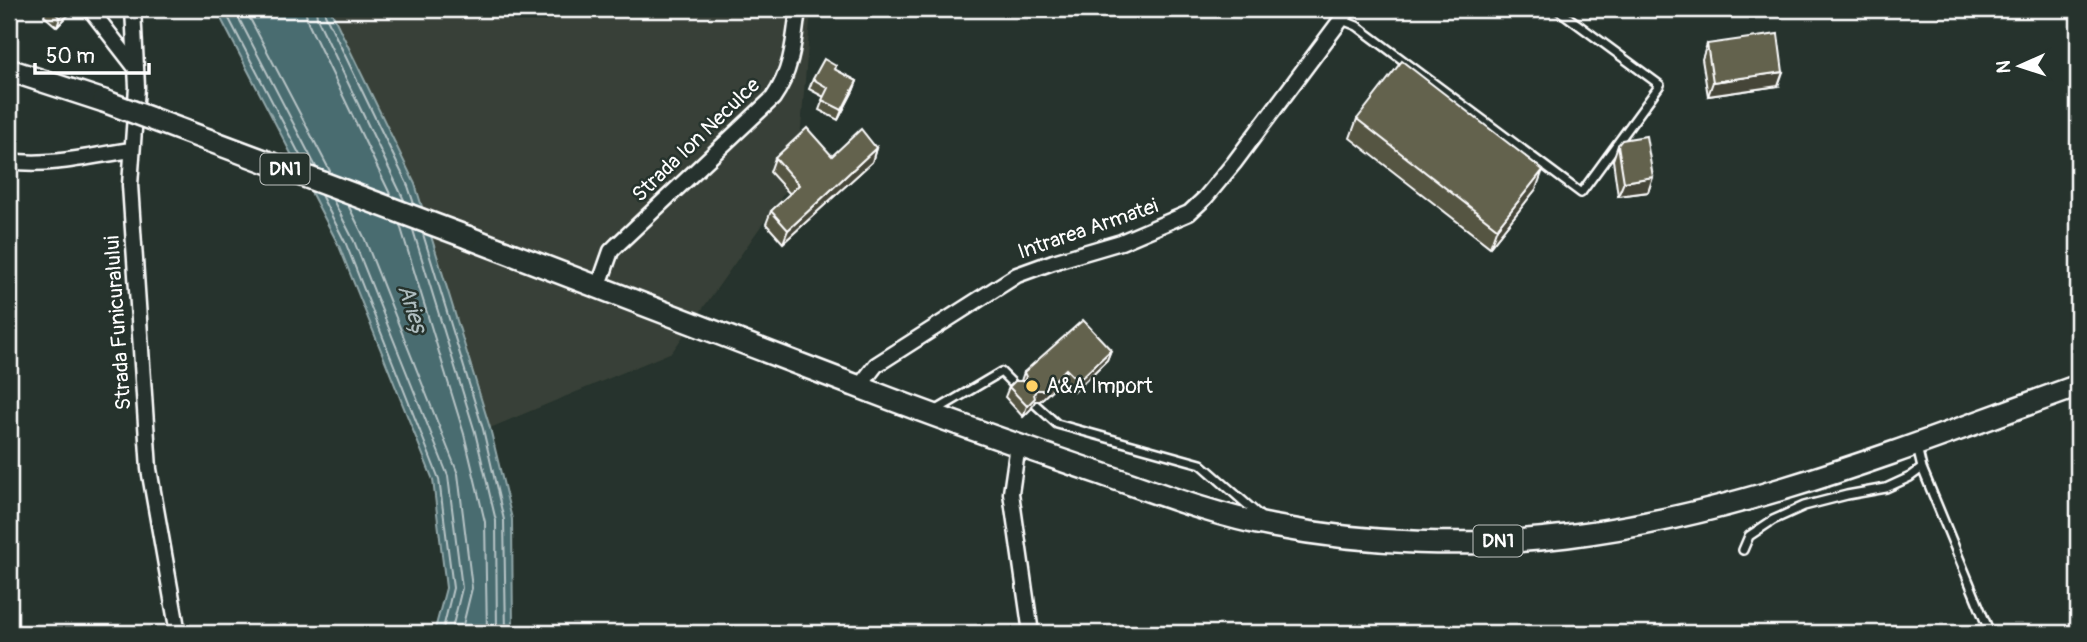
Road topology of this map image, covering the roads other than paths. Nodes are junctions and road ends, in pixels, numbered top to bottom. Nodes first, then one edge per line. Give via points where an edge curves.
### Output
1 (90, 9) edge
2 (133, 9) edge
3 (798, 9) edge
4 (1557, 9) edge
5 (1349, 12) edge
6 (135, 66) junction
7 (9, 70) edge
8 (131, 150) junction
9 (9, 161) edge
10 (598, 288) junction
11 (2078, 386) edge
12 (859, 387) junction
13 (1017, 387) edge
14 (1036, 405) edge
15 (929, 415) junction
16 (1916, 443) junction
17 (1018, 445) junction
18 (1922, 468) junction
19 (1271, 526) junction
20 (1743, 550) dead end
21 (178, 633) edge
22 (1031, 633) edge
23 (1990, 633) edge

1 - 6 street
2 - 6 street, Strada Funicuralului
3 - 10 street, Strada Ion Neculce via 792,56 773,98 617,244
4 - 5 lane via 1660,85 1581,193 1357,26
5 - 12 street, Intrarea Armatei via 1234,163 1189,213 1121,242 1017,275 876,365
6 - 8 street, Strada Funicuralului
7 - 10 main road, DN1, bridge via 104,101
8 - 9 street via 50,163
8 - 21 street, Strada Funicuralului via 149,469
10 - 12 main road, DN1
11 - 16 main road, DN1
12 - 15 main road, DN1
13 - 15 lane via 1001,372
14 - 19 lane via 1057,424 1201,464
15 - 17 main road, DN1
16 - 18 lane
16 - 19 main road, DN1 via 1722,506 1565,536 1467,543 1368,539
17 - 19 main road, DN1 via 1198,507
17 - 22 street via 1011,493
18 - 20 lane via 1886,488 1804,506 1773,520 1749,536
18 - 23 lane

